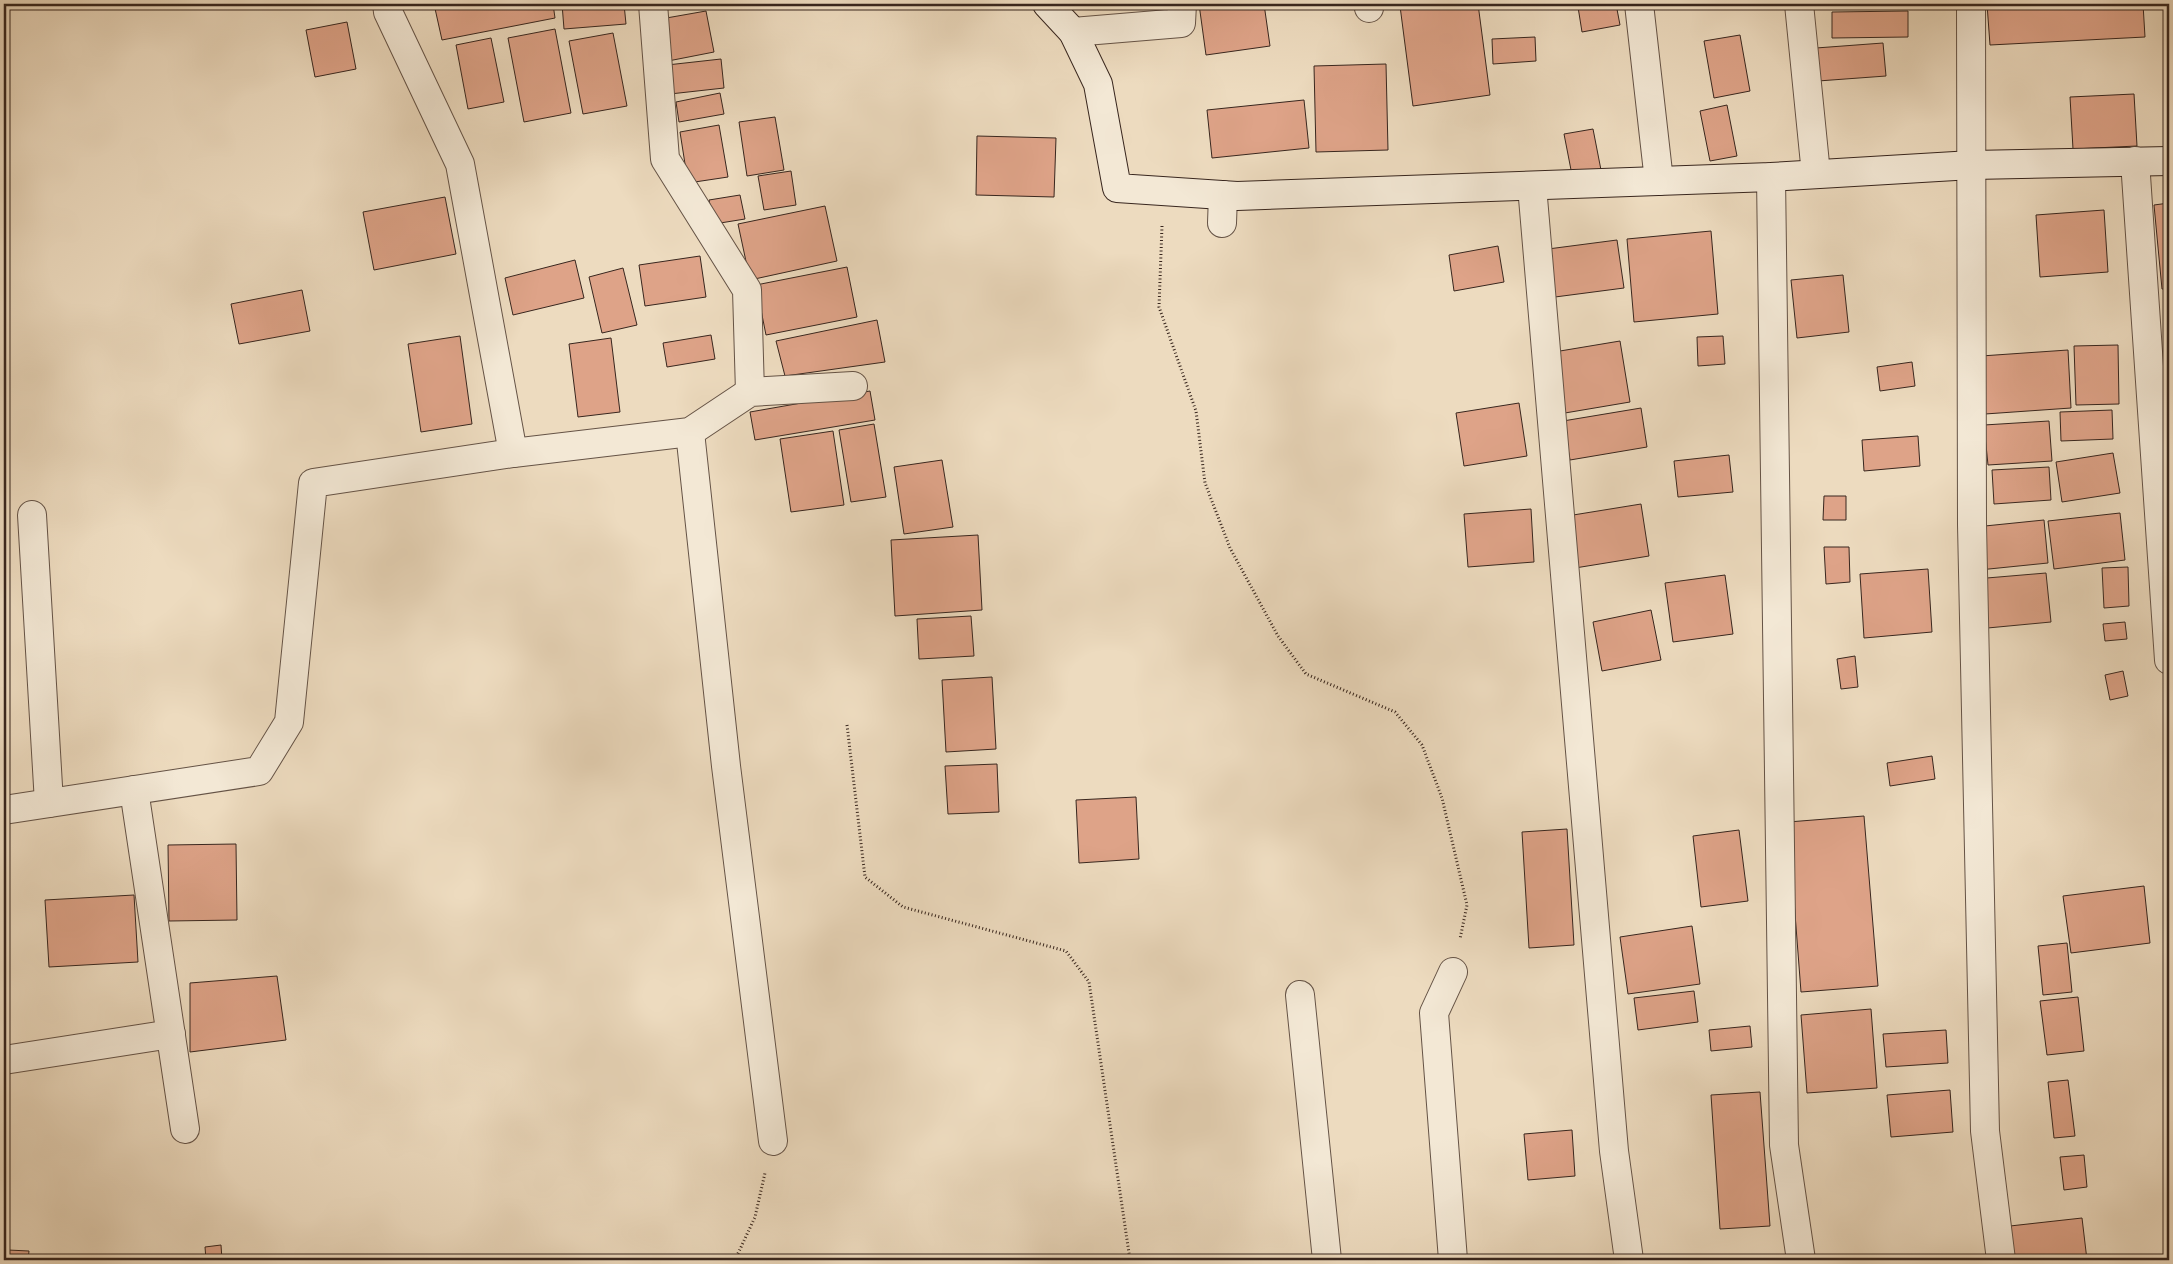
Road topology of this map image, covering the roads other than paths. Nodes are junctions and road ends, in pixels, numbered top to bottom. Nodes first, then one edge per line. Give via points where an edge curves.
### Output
1 (386, 4) edge
2 (653, 4) edge
3 (1047, 4) edge
4 (1182, 4) edge
5 (1639, 4) edge
6 (1799, 4) edge
7 (1971, 4) edge
8 (1073, 32) junction
9 (2135, 161) junction
10 (2169, 161) edge
11 (1972, 165) junction
12 (1816, 174) junction
13 (1771, 177) junction
14 (1659, 181) junction
15 (1532, 186) junction
16 (1223, 195) junction
17 (1222, 223) dead end
18 (852, 386) dead end
19 (750, 392) junction
20 (690, 432) junction
21 (513, 453) junction
22 (32, 515) dead end
23 (2165, 537) edge
24 (2169, 660) edge
25 (134, 790) junction
26 (49, 803) junction
27 (4, 810) edge
28 (1453, 972) road end
29 (1300, 994) dead end
30 (171, 1034) junction
31 (4, 1060) edge
32 (185, 1129) dead end
33 (772, 1141) road end
34 (1327, 1260) edge
35 (1453, 1260) edge
36 (1628, 1260) edge
37 (1801, 1260) edge
38 (2001, 1260) edge

1 - 21 street via 460,164
2 - 19 street via 665,159 747,290
3 - 8 street
4 - 8 street via 1181,24
5 - 14 street
6 - 12 street
7 - 11 street
8 - 16 street via 1098,84 1117,188
9 - 10 street
9 - 11 street
9 - 23 street
11 - 12 street
11 - 38 street via 1973,535 1985,1131
12 - 13 street
13 - 14 street
13 - 37 street via 1784,1145
14 - 15 street
15 - 16 street
15 - 36 street via 1614,1151
16 - 17 street
18 - 19 street
19 - 20 street
20 - 21 street
20 - 33 street via 726,766
21 - 25 street via 313,483 289,722 260,771
22 - 26 street
23 - 24 street
25 - 26 street
25 - 30 street
26 - 27 street
28 - 35 street via 1434,1012
29 - 34 street
30 - 31 street
30 - 32 street

